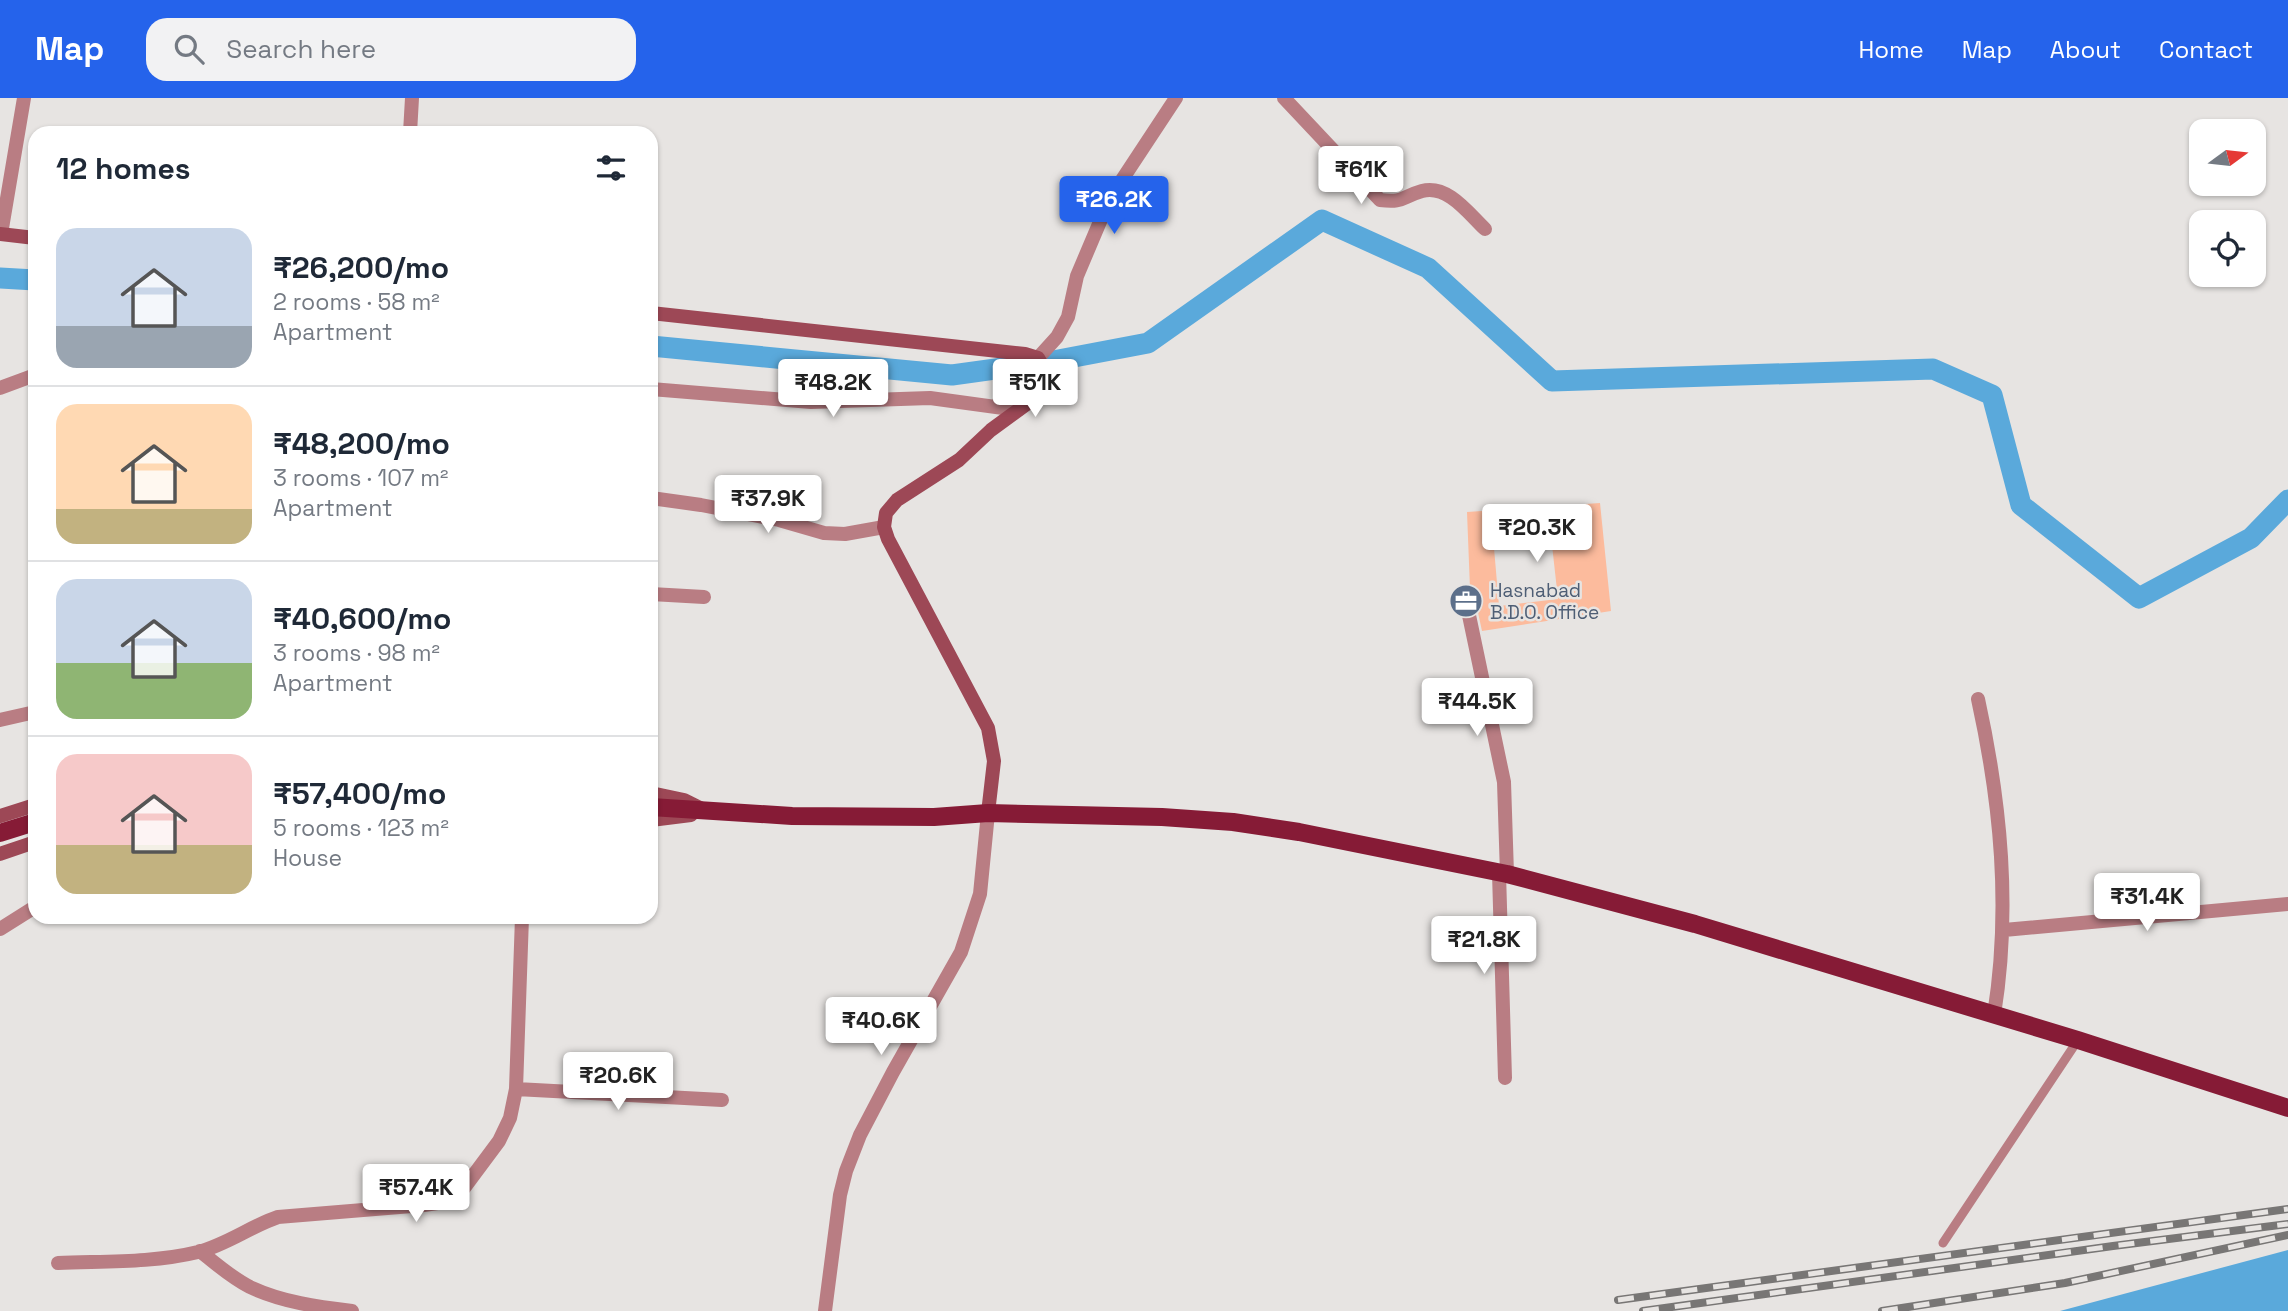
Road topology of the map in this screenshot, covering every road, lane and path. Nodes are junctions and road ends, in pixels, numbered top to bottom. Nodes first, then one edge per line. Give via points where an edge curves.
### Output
1 (24, 98) edge
2 (412, 98) edge
3 (1176, 98) edge
4 (1284, 98) edge
5 (410, 126) edge
6 (1485, 229) dead end
7 (0, 234) edge
8 (28, 237) edge
9 (658, 314) edge
10 (1038, 358) junction
11 (28, 378) edge
12 (0, 388) edge
13 (658, 389) edge
14 (1018, 410) junction
15 (658, 499) edge
16 (884, 527) junction
17 (658, 594) edge
18 (704, 597) dead end
19 (1466, 601) dead end
20 (1978, 699) dead end
21 (28, 714) edge
22 (0, 720) edge
23 (658, 794) edge
24 (28, 807) edge
25 (658, 808) edge
26 (710, 812) junction
27 (988, 813) junction
28 (0, 816) edge
29 (658, 819) edge
30 (28, 824) edge
31 (0, 833) edge
32 (28, 844) edge
33 (0, 854) edge
34 (1503, 873) junction
35 (2288, 904) edge
36 (28, 911) edge
37 (522, 924) edge
38 (0, 929) edge
39 (2004, 930) junction
40 (1994, 1015) junction
41 (2078, 1040) junction
42 (1505, 1078) dead end
43 (516, 1089) junction
44 (722, 1100) dead end
45 (2288, 1108) edge
46 (1942, 1243) dead end
47 (200, 1251) junction
48 (58, 1263) dead end
49 (352, 1311) edge
50 (824, 1311) edge

1 - 7 street
2 - 5 street
3 - 10 street via 1110,198 1077,276 1068,317
4 - 6 street via 1380,200 1397,202 1424,191 1439,191
7 - 8 street
9 - 10 street
10 - 14 street via 1045,383
11 - 12 street
13 - 14 street via 811,402 930,398
14 - 16 street via 959,460 897,500 886,513
15 - 16 street via 779,520 824,533
16 - 27 street via 988,728 994,761
17 - 18 street
19 - 34 street via 1504,782
20 - 39 street via 1997,799
21 - 22 street
23 - 26 street
24 - 28 street
25 - 26 main road
26 - 27 main road via 863,817
26 - 29 street
27 - 34 main road via 1233,822
27 - 50 street via 981,894 961,952 892,1072 846,1171
30 - 31 main road
32 - 33 street
34 - 40 main road via 1695,924
34 - 42 street
35 - 39 street
36 - 38 street
37 - 43 street
39 - 40 street
40 - 41 main road
41 - 45 main road
41 - 46 lane
43 - 44 street
43 - 47 street via 499,1140 464,1188 444,1202 278,1217
47 - 48 street
47 - 49 street via 240,1281 269,1295

